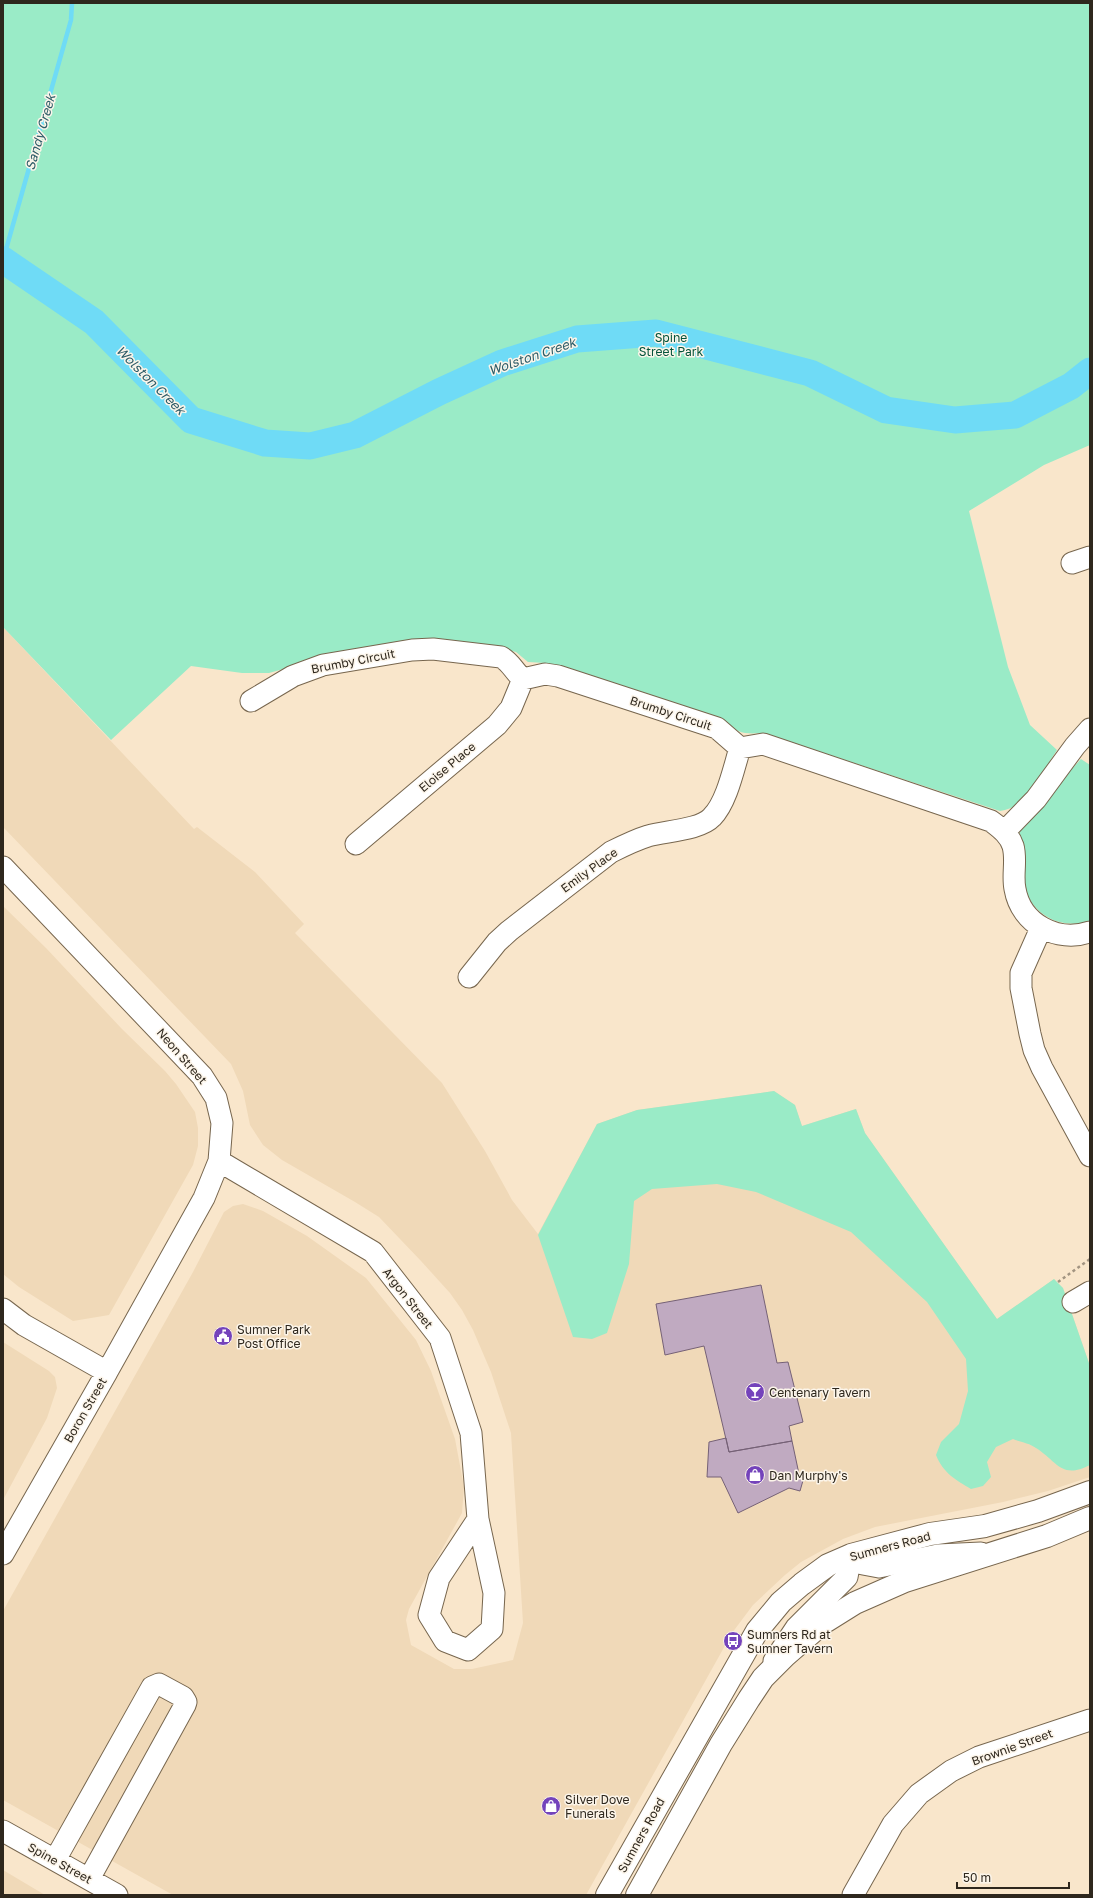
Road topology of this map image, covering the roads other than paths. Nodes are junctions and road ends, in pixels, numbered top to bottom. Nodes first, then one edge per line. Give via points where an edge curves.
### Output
1 (523, 678) junction
2 (251, 701) dead end
3 (1090, 729) edge
4 (740, 748) junction
5 (1004, 831) junction
6 (356, 844) dead end
7 (3, 867) edge
8 (1041, 928) junction
9 (1090, 932) edge
10 (469, 977) dead end
11 (1090, 1156) edge
12 (219, 1161) junction
13 (3, 1309) edge
14 (107, 1372) junction
15 (1090, 1492) edge
16 (1090, 1518) edge
17 (478, 1519) junction
18 (991, 1553) junction
19 (3, 1554) edge
20 (851, 1555) junction
21 (763, 1678) junction
22 (1090, 1720) edge
23 (675, 1775) junction
24 (697, 1787) junction
25 (3, 1831) edge
26 (55, 1860) junction
27 (103, 1889) edge
28 (607, 1895) edge
29 (637, 1895) edge
30 (853, 1895) edge

1 - 2 street, Brumby Circuit via 516,673 509,661 502,657 433,649 412,650 309,669
1 - 4 street, Brumby Circuit via 545,674 558,676 717,728
1 - 6 street, Eloise Place via 511,708 497,725
3 - 5 street via 1036,799
4 - 5 street via 763,744 978,815 991,820
4 - 10 street, Emily Place via 722,801 712,816 701,824 647,836 611,852 509,931
5 - 8 street via 1013,846 1014,888 1018,902
7 - 12 street, Neon Street via 202,1076 216,1098 222,1123
8 - 9 street via 1071,936
8 - 11 street via 1021,973 1021,988 1030,1034 1042,1068
12 - 14 street, Neon Street via 204,1198
12 - 17 street, Argon Street via 373,1252 440,1338 471,1433
13 - 14 street, Boron Street
14 - 19 street, Boron Street
15 - 20 main road, Sumners Road via 1038,1511 985,1526 930,1534
16 - 18 main road via 1047,1536
17 - 17 street, Argon Street via 494,1593 492,1629 468,1650 445,1641 429,1615 439,1578
18 - 20 street via 938,1555 879,1568 863,1564
18 - 21 main road via 906,1581 855,1603 823,1623
20 - 21 street via 847,1577 796,1628
20 - 23 main road, Sumners Road via 828,1565 802,1584 781,1602 757,1631
21 - 24 main road
22 - 30 street, Brownie Street via 979,1757 951,1771 919,1794 893,1824
23 - 24 main road
23 - 28 main road, Sumners Road
24 - 29 main road
25 - 26 street, Spine Street
26 - 27 street, Spine Street
26 - 27 street via 152,1687 159,1684 183,1697 185,1705

